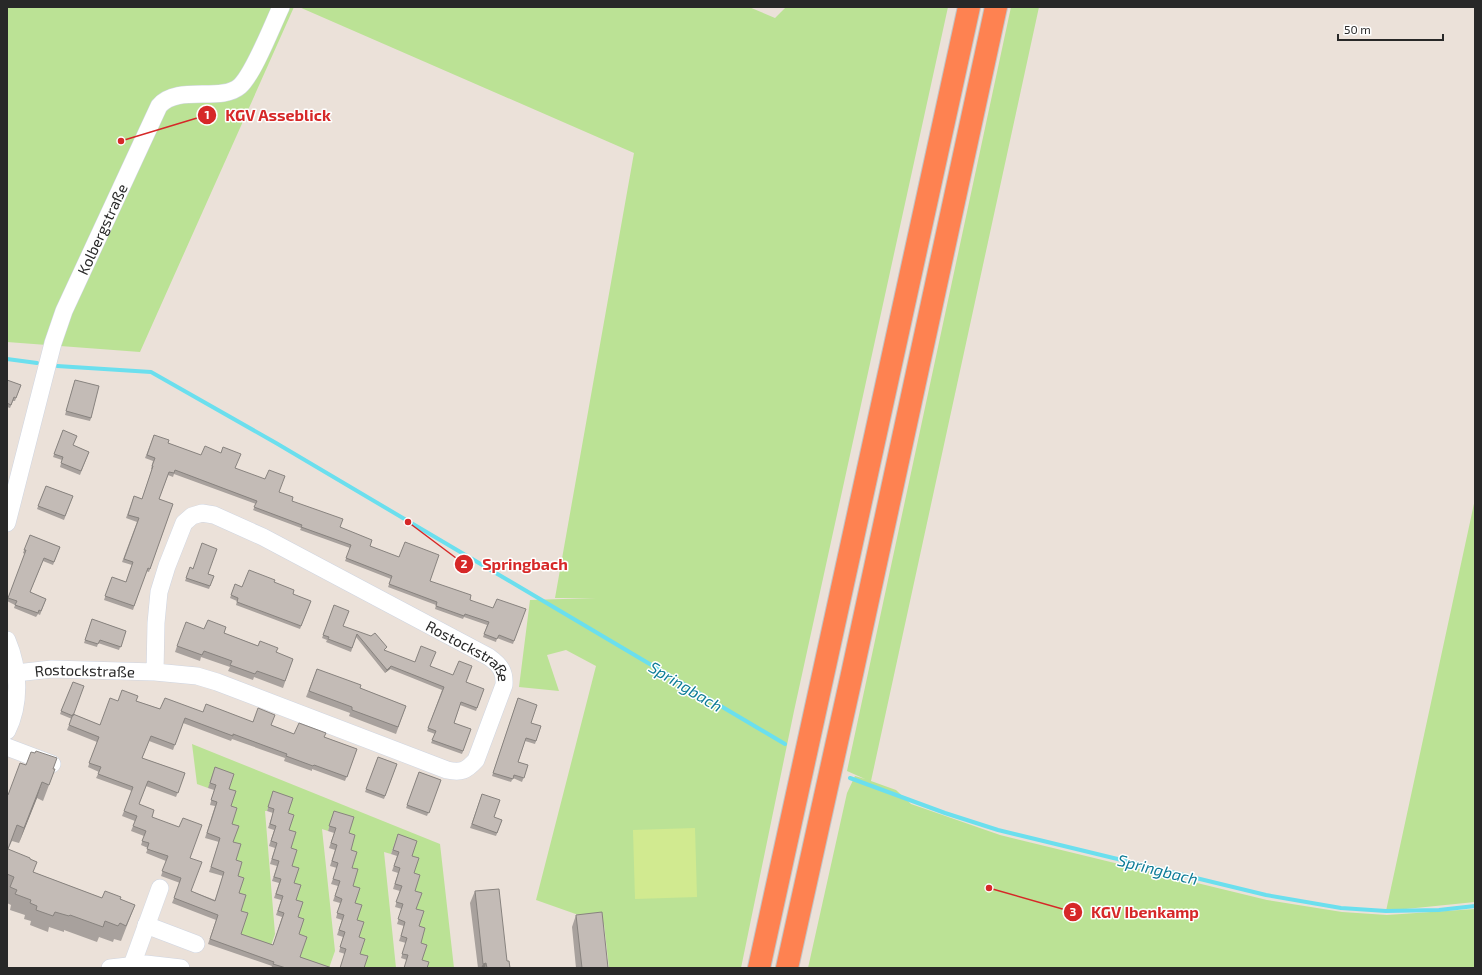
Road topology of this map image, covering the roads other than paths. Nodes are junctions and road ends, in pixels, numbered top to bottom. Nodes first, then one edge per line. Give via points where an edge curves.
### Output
1 (281, 7) edge
2 (969, 7) edge
3 (996, 7) edge
4 (7, 523) edge
5 (7, 640) edge
6 (155, 672) junction
7 (16, 673) junction
8 (7, 731) edge
9 (7, 747) edge
10 (53, 764) edge
11 (160, 888) dead end
12 (146, 925) junction
13 (196, 944) dead end
14 (132, 965) junction
15 (110, 968) edge
16 (181, 968) edge
17 (759, 968) edge
18 (787, 968) edge

1 - 4 street, Kolbergstraße via 254,66 239,87 221,93 170,98 159,106 64,311 51,350
2 - 17 highway
3 - 18 highway
5 - 7 street
6 - 6 street, Rostockstraße via 197,676 217,682 458,772 469,768 476,760 504,685 501,667 489,657 263,537 214,515 202,513 192,516 184,523 159,592
6 - 7 street, Rostockstraße via 52,669
7 - 8 street via 16,702
9 - 10 street
11 - 12 street
12 - 13 street
12 - 14 street
14 - 15 street
14 - 16 street

